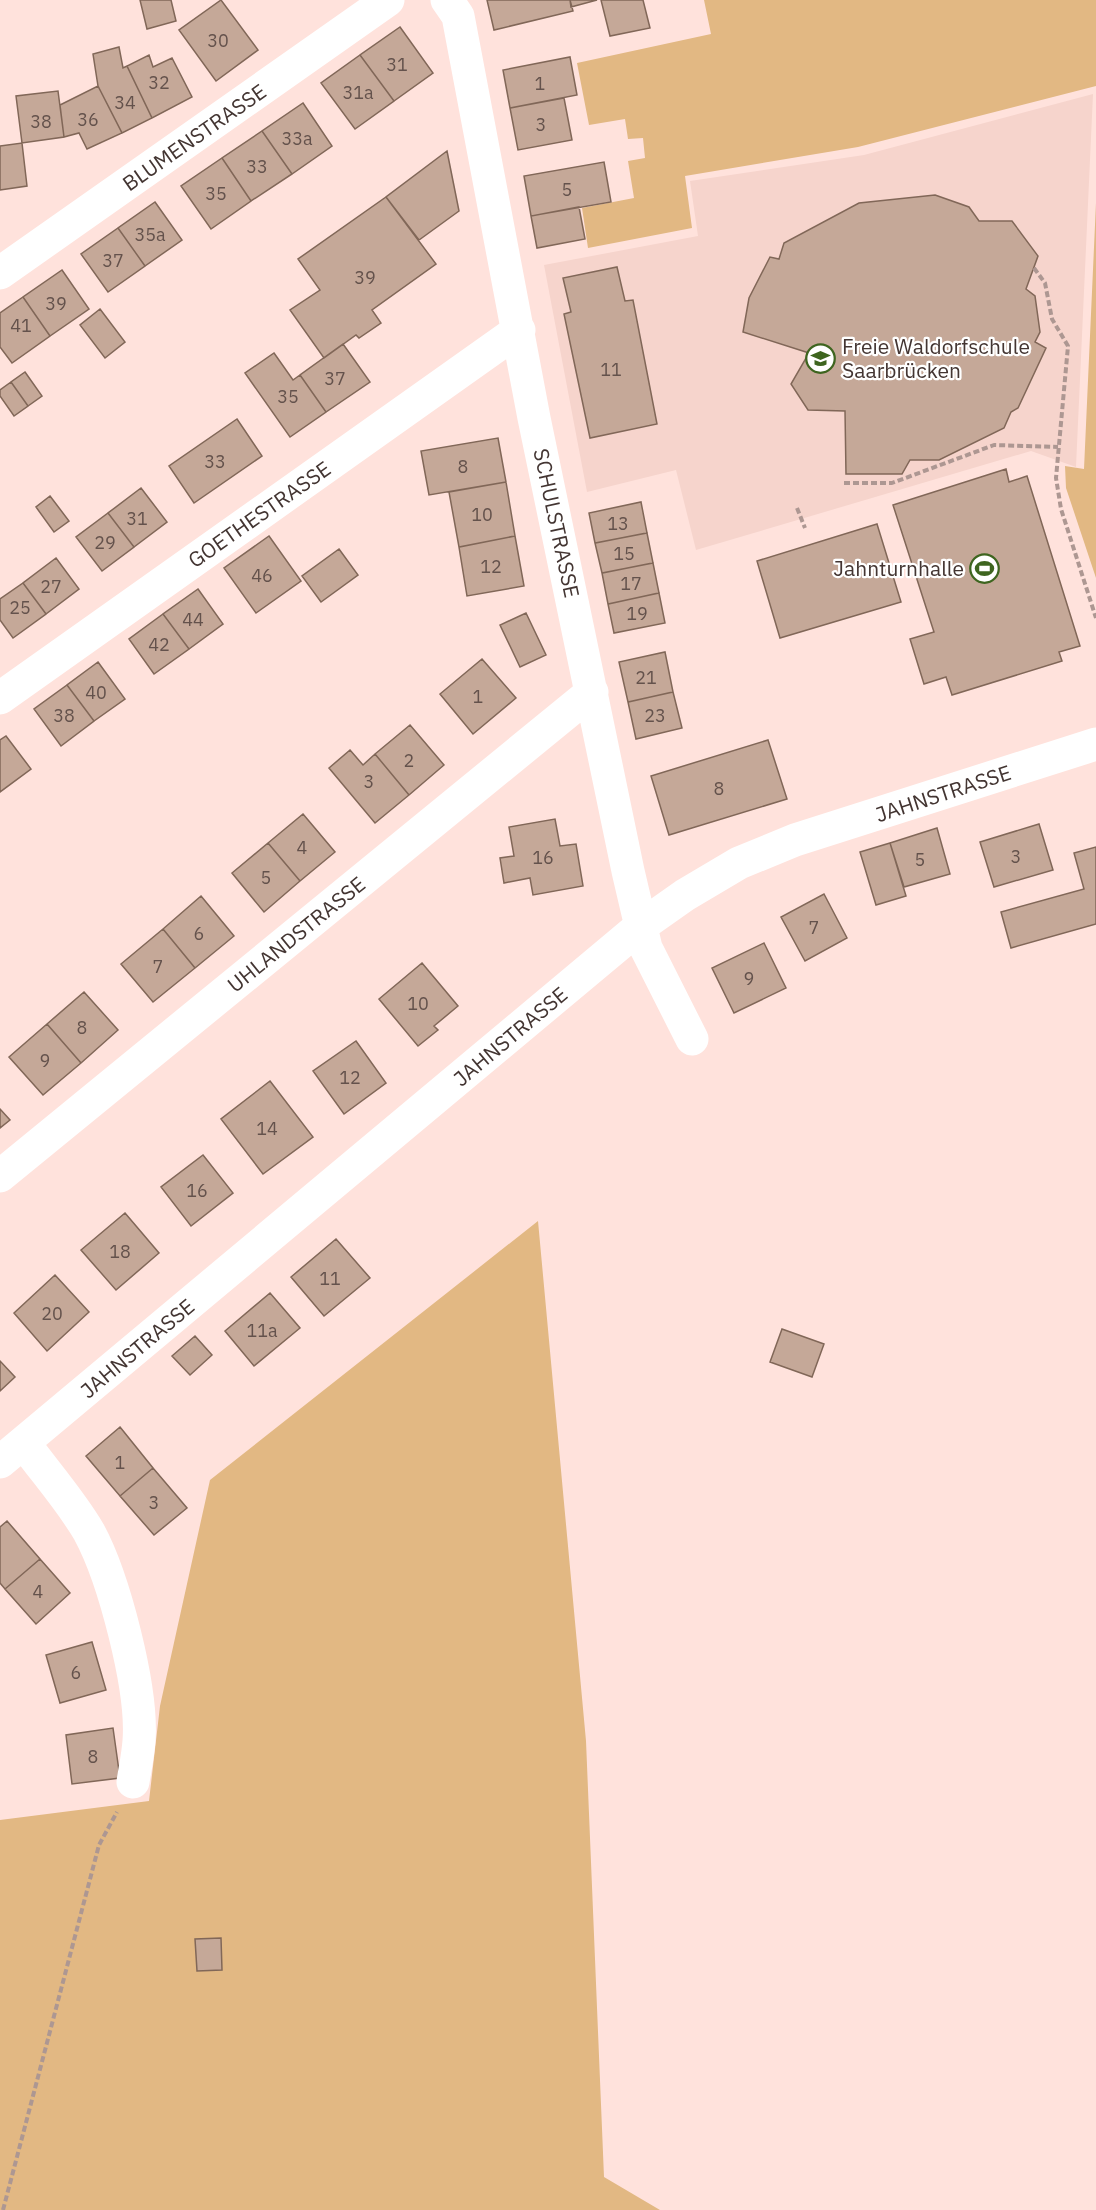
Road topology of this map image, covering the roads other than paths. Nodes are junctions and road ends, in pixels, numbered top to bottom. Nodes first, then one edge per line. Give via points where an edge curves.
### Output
1 (388, 0) edge
2 (447, 0) edge
3 (0, 273) edge
4 (519, 330) junction
5 (592, 692) junction
6 (0, 698) edge
7 (1096, 744) edge
8 (641, 926) junction
9 (692, 1039) dead end
10 (0, 1176) edge
11 (12, 1452) edge
12 (133, 1782) road end

1 - 3 street, BLUMENSTRASSE
2 - 4 street, SCHULSTRASSE via 458,16
4 - 5 street, SCHULSTRASSE
4 - 6 street, GOETHESTRASSE
5 - 8 street, SCHULSTRASSE
5 - 10 street, UHLANDSTRASSE
7 - 8 street, JAHNSTRASSE via 795,840 739,863
8 - 9 street, SCHULSTRASSE via 646,948
8 - 11 street, JAHNSTRASSE
11 - 12 street via 89,1533 114,1596 138,1705 139,1740

